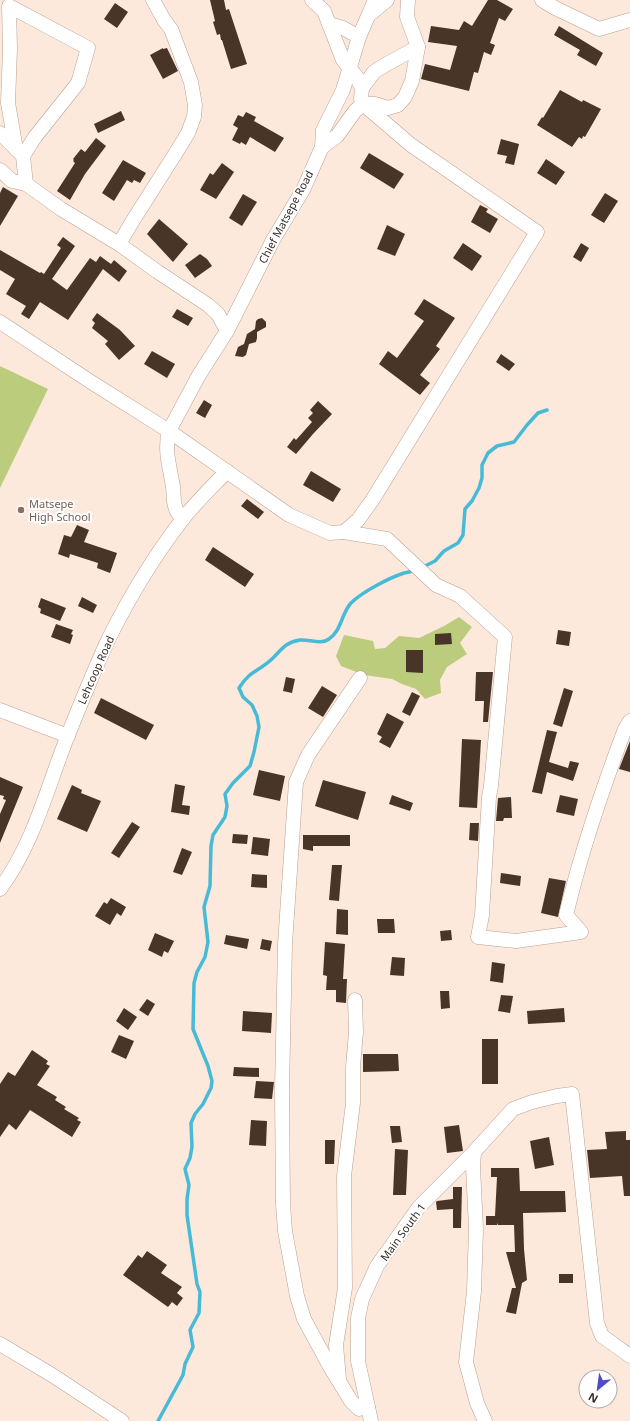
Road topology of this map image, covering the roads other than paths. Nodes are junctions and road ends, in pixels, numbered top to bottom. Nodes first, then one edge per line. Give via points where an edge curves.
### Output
1 (153, 0) edge
2 (163, 0) edge
3 (312, 0) edge
4 (375, 0) edge
5 (387, 0) edge
6 (408, 0) edge
7 (542, 0) edge
8 (8, 3) edge
9 (368, 16) junction
10 (164, 20) junction
11 (630, 20) edge
12 (329, 24) junction
13 (359, 37) junction
14 (418, 47) junction
15 (350, 67) junction
16 (362, 88) junction
17 (363, 104) junction
18 (0, 133) edge
19 (322, 147) junction
20 (20, 152) junction
21 (0, 170) edge
22 (26, 184) junction
23 (119, 244) junction
24 (0, 322) edge
25 (227, 331) junction
26 (169, 431) junction
27 (227, 471) junction
28 (183, 519) junction
29 (344, 532) junction
30 (360, 678) dead end
31 (0, 710) edge
32 (630, 721) edge
33 (68, 736) junction
34 (0, 889) edge
35 (355, 1000) dead end
36 (474, 1152) junction
37 (0, 1344) edge
38 (630, 1356) edge
39 (339, 1382) junction
40 (368, 1407) junction
41 (122, 1421) edge
42 (371, 1421) edge
43 (485, 1421) edge

1 - 10 street
2 - 10 street
3 - 12 street via 324,11
4 - 9 street, Chief Matsepe Road
5 - 9 street
6 - 14 street via 407,17
7 - 11 street via 599,29
8 - 20 street via 8,103
8 - 20 street via 88,48 78,83
9 - 13 street, Chief Matsepe Road
10 - 23 street via 171,30 191,82 195,105 194,117 188,133
12 - 13 street
12 - 15 street via 343,60
13 - 15 street, Chief Matsepe Road
14 - 16 street via 374,72
14 - 17 street via 412,81 398,105 388,108
15 - 16 street
15 - 19 street, Chief Matsepe Road via 343,90 323,130
16 - 17 street
17 - 19 street via 337,136
17 - 29 street via 411,144 537,232 373,499 358,520
18 - 20 street
19 - 25 street, Chief Matsepe Road via 303,190 273,240
20 - 22 street
21 - 22 street via 12,182
22 - 23 street via 61,209
23 - 25 street via 208,305 218,314
24 - 26 street
25 - 26 street, Chief Matsepe Road via 199,375
26 - 27 street
26 - 28 street via 167,455 174,505
27 - 28 street, Lehcoop Road
27 - 29 street via 289,515 330,533
28 - 33 street, Lehcoop Road via 149,569 110,636
29 - 32 street via 387,539 436,585 460,596 505,637 478,937 516,941 581,932 566,915 575,876 600,795
30 - 39 street via 308,755 296,782 285,944 282,1090 285,1231 304,1319
31 - 33 street
33 - 34 street, Lehcoop Road via 28,843
35 - 39 street via 353,1103 344,1176 345,1288 336,1345
36 - 38 street, Main South 1 via 513,1109 551,1097 572,1094 597,1323 602,1336
36 - 40 street, Main South 1 via 419,1207 377,1266 362,1299 358,1318 358,1361
36 - 43 street via 474,1291 466,1362
37 - 41 street
39 - 40 street via 359,1409
40 - 42 street, Main South 1

